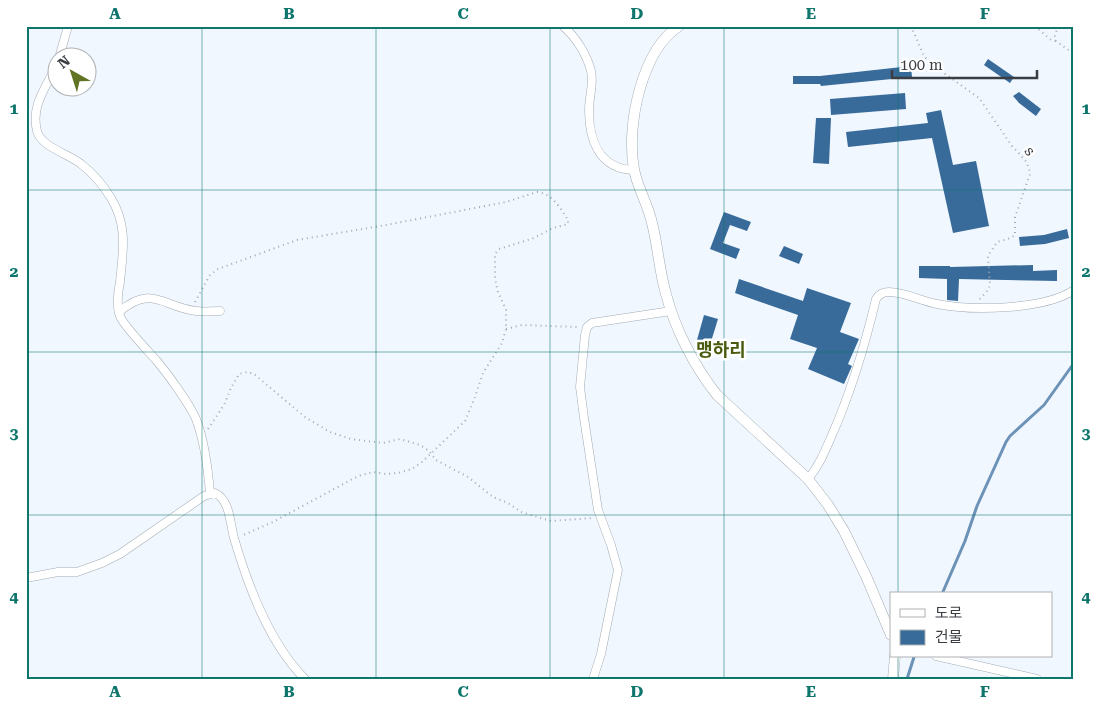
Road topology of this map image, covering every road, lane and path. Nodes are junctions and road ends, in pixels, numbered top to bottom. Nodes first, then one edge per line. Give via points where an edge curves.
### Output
1 (68, 26) edge
2 (562, 26) edge
3 (679, 26) edge
4 (911, 26) edge
5 (1035, 26) edge
6 (1058, 26) edge
7 (1056, 41) junction
8 (61, 48) edge
9 (1074, 54) edge
10 (48, 80) edge
11 (634, 170) junction
12 (1074, 290) edge
13 (979, 308) junction
14 (191, 310) junction
15 (220, 311) dead end
16 (671, 311) junction
17 (119, 312) junction
18 (587, 327) junction
19 (506, 329) junction
20 (200, 434) junction
21 (430, 454) junction
22 (808, 479) junction
23 (210, 493) junction
24 (600, 518) junction
25 (234, 539) junction
26 (26, 578) edge
27 (890, 633) edge
28 (895, 658) edge
29 (945, 658) edge
30 (305, 679) edge
31 (594, 679) edge
32 (893, 679) edge
33 (1037, 679) edge

1 - 8 street
2 - 11 street via 576,40 591,72 590,126 597,150 601,157 614,165
3 - 11 street via 657,48 638,96 632,135
4 - 13 path, s via 924,56 979,98 1029,168 1030,174 1015,216 1015,235 998,242 988,256 990,285 979,300
5 - 7 path
6 - 7 path
7 - 9 path
10 - 17 street via 36,106 37,134 46,143 81,163 97,178 121,219
11 - 16 street via 652,222
12 - 13 street via 1052,300
13 - 22 street via 937,304 890,292 878,295 839,420 818,468
14 - 15 street
14 - 17 street via 147,297
14 - 19 path via 210,275 218,268 297,240 496,204 543,192 562,212 568,224 499,249 495,254 495,279 506,310
16 - 18 street via 592,323
16 - 22 street via 697,365 718,395
17 - 20 street via 164,369 195,418
18 - 19 path via 522,325
18 - 24 street via 580,387
19 - 21 path via 502,343 483,372 465,420
20 - 21 path via 208,429 224,405 239,374 247,372 261,379 305,417 330,432 351,439 383,443 400,439 420,445
20 - 23 street
21 - 24 path via 521,512 551,522
21 - 25 path via 412,469 358,476 274,522
22 - 27 street via 844,531
23 - 25 street via 224,500
23 - 26 street via 102,563 77,572
24 - 31 street via 618,570
25 - 30 street via 269,629 283,653
28 - 32 street
29 - 33 street

